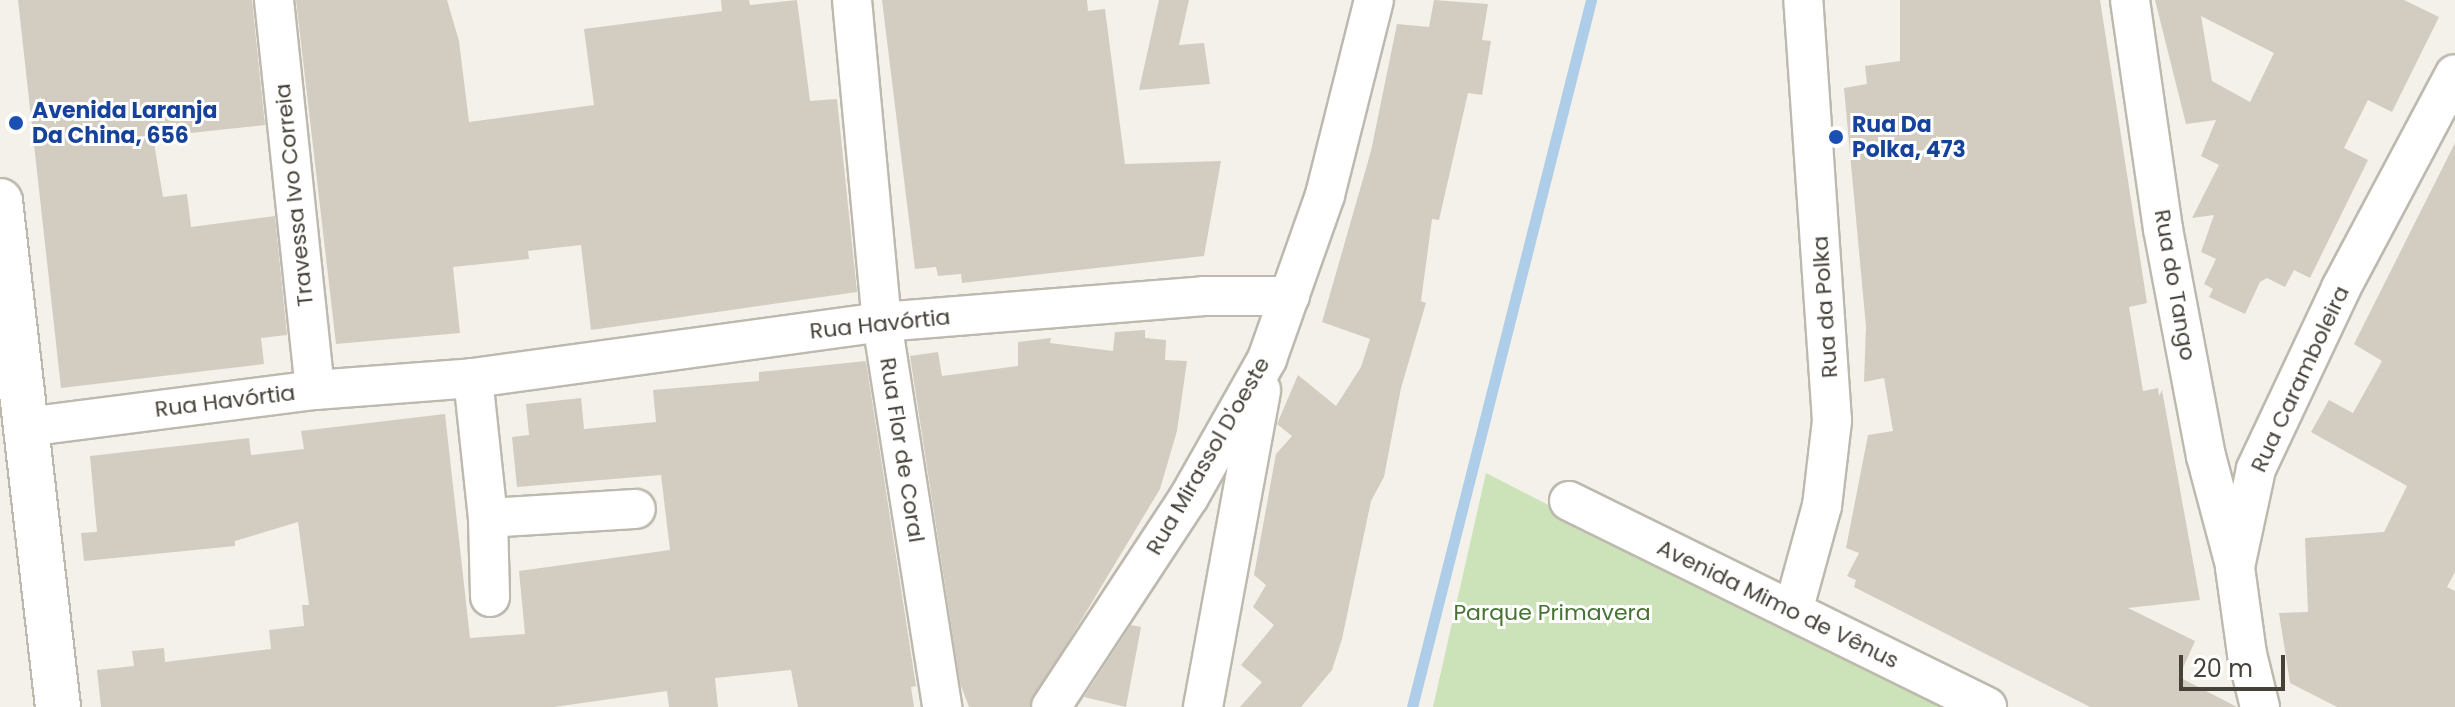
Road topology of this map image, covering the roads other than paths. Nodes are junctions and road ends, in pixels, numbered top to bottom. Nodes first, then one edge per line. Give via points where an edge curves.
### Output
1 (274, 0) edge
2 (852, 0) edge
3 (1374, 0) edge
4 (2130, 0) edge
5 (1803, 1) edge
6 (2455, 74) edge
7 (0, 201) edge
8 (1290, 296) junction
9 (882, 322) junction
10 (1267, 359) junction
11 (473, 378) junction
12 (315, 390) junction
13 (26, 427) junction
14 (1569, 501) dead end
15 (636, 509) dead end
16 (488, 518) junction
17 (2235, 567) junction
18 (490, 597) dead end
19 (1793, 611) junction
20 (58, 707) edge
21 (942, 707) edge
22 (1051, 707) edge
23 (1203, 707) edge
24 (1987, 707) edge
25 (2260, 707) edge

1 - 12 street, Travessa Ivo Correia
2 - 9 street, Rua Flor de Coral
3 - 8 street, Rua Mirassol D'oeste via 1325,195
4 - 17 street, Rua do Tango via 2169,260 2206,456
5 - 19 street, Rua da Polka via 1832,421 1822,506
6 - 17 street, Rua Caramboleira via 2341,288 2256,469
7 - 13 street
8 - 9 street, Rua Havórtia via 1204,296
8 - 10 street, Rua Mirassol D'oeste
9 - 11 street, Rua Havórtia
9 - 21 street, Rua Flor de Coral
10 - 22 street, Rua Mirassol D'oeste via 1189,497
10 - 23 street
11 - 12 street, Rua Havórtia
11 - 16 street
12 - 13 street, Rua Havórtia
13 - 20 street
14 - 19 street, Avenida Mimo de Vênus
15 - 16 street
16 - 18 street
17 - 25 street, Rua Caramboleira
19 - 24 street, Avenida Mimo de Vênus

